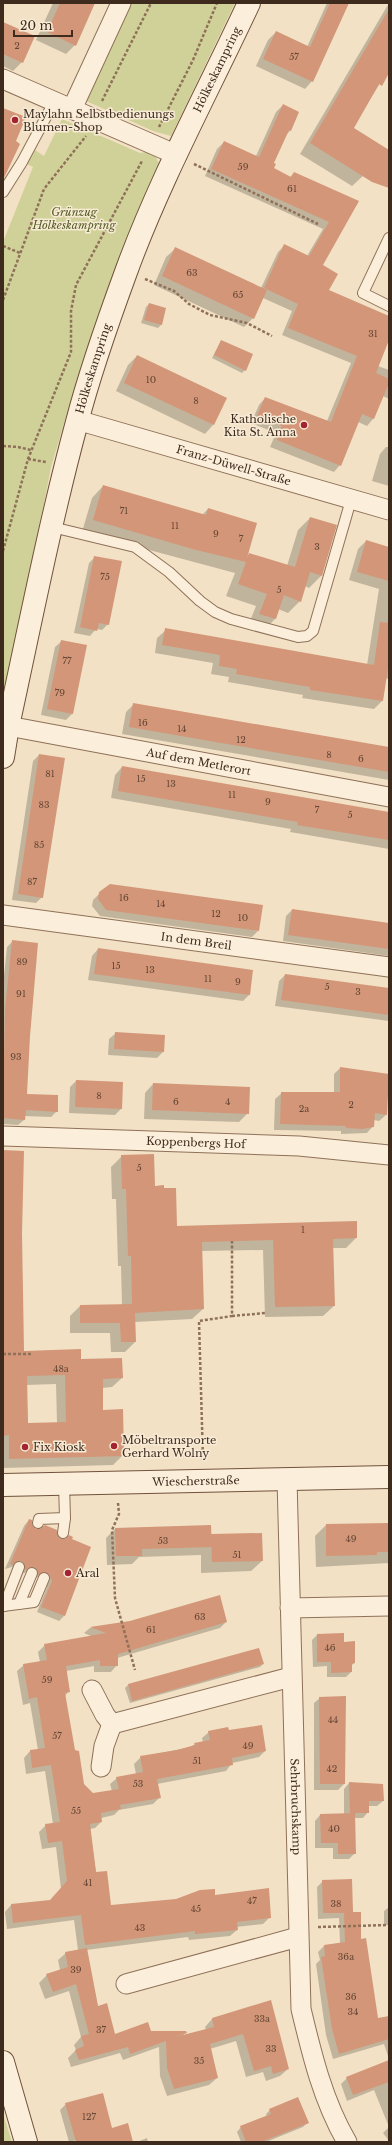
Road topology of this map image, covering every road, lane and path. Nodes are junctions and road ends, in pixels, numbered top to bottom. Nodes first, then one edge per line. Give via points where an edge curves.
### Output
1 (121, 3) edge
2 (151, 3) edge
3 (217, 3) edge
4 (250, 3) edge
5 (3, 79) edge
6 (54, 102) junction
7 (100, 106) dead end
8 (72, 109) junction
9 (89, 129) dead end
10 (157, 131) dead end
11 (177, 155) junction
12 (144, 157) dead end
13 (3, 192) edge
14 (318, 224) dead end
15 (389, 238) edge
16 (3, 246) edge
17 (20, 253) junction
18 (126, 272) junction
19 (3, 300) edge
20 (389, 306) edge
21 (272, 336) dead end
22 (77, 420) junction
23 (3, 446) edge
24 (31, 450) junction
25 (28, 459) junction
26 (52, 464) dead end
27 (351, 500) junction
28 (389, 510) edge
29 (52, 527) junction
30 (3, 550) edge
31 (8, 726) junction
32 (3, 757) edge
33 (389, 797) edge
34 (3, 915) edge
35 (389, 966) edge
36 (3, 1136) edge
37 (389, 1155) edge
38 (232, 1241) dead end
39 (266, 1312) dead end
40 (232, 1316) junction
41 (3, 1354) edge
42 (33, 1354) dead end
43 (389, 1477) edge
44 (287, 1480) junction
45 (204, 1482) junction
46 (117, 1483) junction
47 (64, 1484) junction
48 (3, 1485) edge
49 (65, 1518) junction
50 (38, 1522) dead end
51 (63, 1533) dead end
52 (20, 1567) dead end
53 (32, 1572) dead end
54 (44, 1578) dead end
55 (19, 1604) junction
56 (3, 1606) edge
57 (389, 1606) edge
58 (290, 1608) junction
59 (135, 1670) dead end
60 (291, 1677) junction
61 (92, 1690) dead end
62 (112, 1724) junction
63 (101, 1767) dead end
64 (389, 1925) edge
65 (298, 1933) junction
66 (126, 1984) dead end
67 (3, 2062) edge
68 (26, 2142) edge
69 (347, 2142) edge

1 - 8 street
2 - 7 path
3 - 10 path via 193,60
4 - 11 street, Hölkeskampring
5 - 6 street
6 - 8 street
6 - 13 lane
8 - 11 street
9 - 17 path via 73,154 44,189
11 - 14 path
11 - 18 street, Hölkeskampring
12 - 24 path via 76,285 71,311 71,352
15 - 20 lane via 363,293
16 - 17 path
17 - 19 path
18 - 21 path via 174,291 189,304 210,315 247,323
18 - 22 street, Hölkeskampring
22 - 27 street, Franz-Düwell-Straße
22 - 29 street, Hölkeskampring
23 - 24 path
24 - 25 path
25 - 26 path
25 - 30 path
27 - 28 street, Franz-Düwell-Straße
27 - 29 lane via 313,631 306,636 298,637 231,620 214,612 169,572 135,547
29 - 31 street, Hölkeskampring
31 - 32 street, Hölkeskampring
31 - 33 street, Auf dem Metlerort
34 - 35 street, In dem Breil
36 - 37 street, Koppenbergs Hof via 277,1145
38 - 40 path
39 - 40 path
40 - 45 path via 199,1321
41 - 42 path
43 - 44 street, Wiescherstraße
44 - 45 street, Wiescherstraße
44 - 58 street, Sehrbruchskamp
45 - 46 street, Wiescherstraße
46 - 47 street, Wiescherstraße
46 - 59 path via 119,1514 112,1530 115,1598
47 - 48 street, Wiescherstraße
47 - 49 lane
49 - 50 lane via 52,1523 39,1519
49 - 51 lane
52 - 56 lane
53 - 55 lane
54 - 55 lane via 34,1602
55 - 56 lane
57 - 58 street
58 - 60 street, Sehrbruchskamp
60 - 62 street
60 - 65 street, Sehrbruchskamp
61 - 62 street
62 - 63 street via 104,1746
64 - 65 path
65 - 66 street
65 - 69 street, Sehrbruchskamp via 300,2009 326,2100
67 - 68 street

